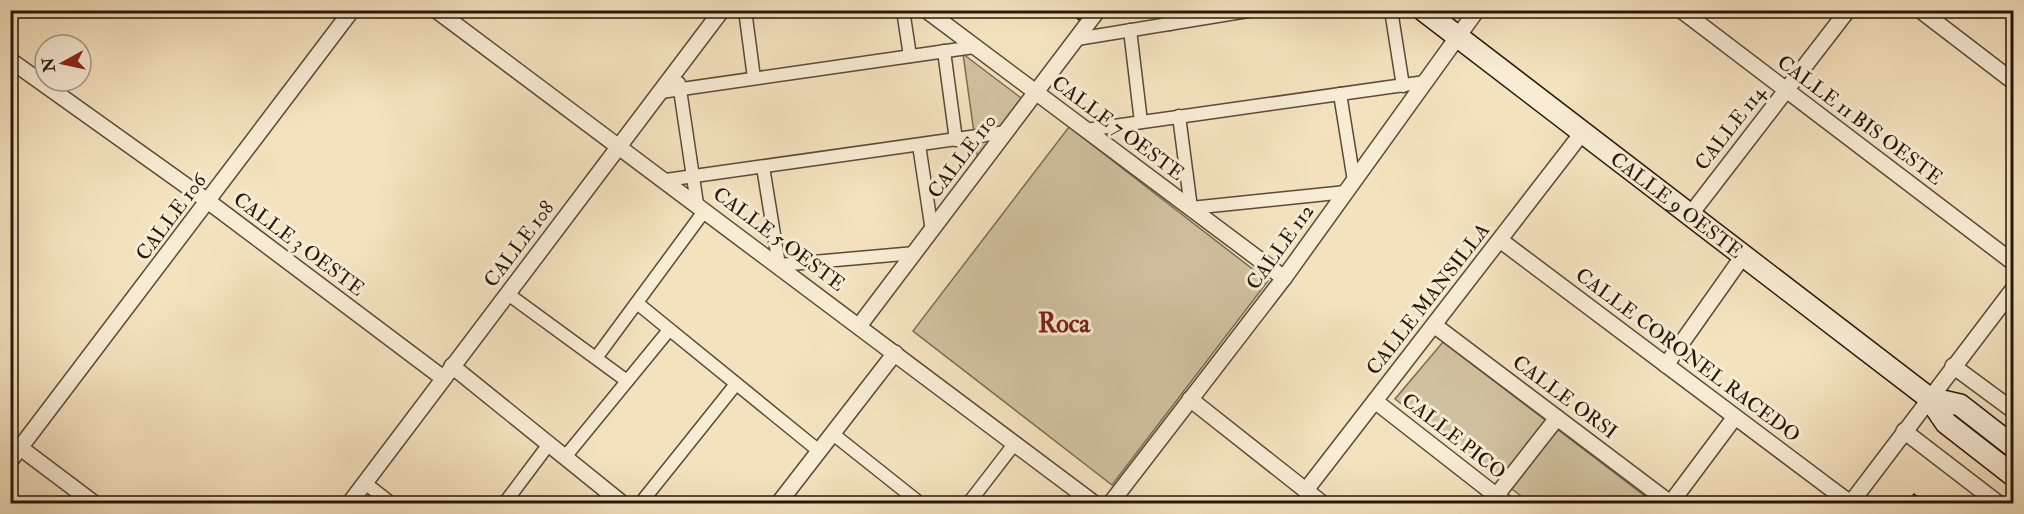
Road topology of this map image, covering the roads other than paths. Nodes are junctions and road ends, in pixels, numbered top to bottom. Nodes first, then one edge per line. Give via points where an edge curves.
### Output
1 (352, 10) edge
2 (436, 10) edge
3 (722, 10) edge
4 (745, 10) edge
5 (903, 10) edge
6 (926, 10) edge
7 (1098, 10) edge
8 (1168, 10) edge
9 (1254, 10) edge
10 (1391, 10) edge
11 (1423, 10) edge
12 (1477, 10) edge
13 (1682, 10) edge
14 (1848, 10) edge
15 (1920, 10) edge
16 (1170, 24) junction
17 (1130, 30) junction
18 (1458, 37) junction
19 (1077, 39) junction
20 (974, 47) junction
21 (944, 51) junction
22 (910, 56) junction
23 (10, 60) edge
24 (677, 70) junction
25 (754, 78) junction
26 (1425, 82) junction
27 (2013, 82) edge
28 (1403, 86) junction
29 (680, 89) junction
30 (1786, 90) junction
31 (661, 92) junction
32 (1036, 93) junction
33 (1340, 94) junction
34 (1179, 116) junction
35 (1141, 122) junction
36 (1086, 130) junction
37 (1006, 132) junction
38 (1582, 133) junction
39 (956, 140) junction
40 (919, 145) junction
41 (620, 146) junction
42 (763, 167) junction
43 (693, 177) junction
44 (666, 180) junction
45 (1350, 186) junction
46 (209, 202) junction
47 (701, 207) junction
48 (1191, 208) junction
49 (1690, 215) junction
50 (932, 231) junction
51 (1500, 240) junction
52 (915, 253) junction
53 (1743, 256) junction
54 (2013, 263) edge
55 (779, 265) junction
56 (1284, 278) junction
57 (2013, 288) edge
58 (508, 294) junction
59 (637, 303) junction
60 (1434, 325) junction
61 (859, 326) junction
62 (669, 330) junction
63 (896, 353) junction
64 (596, 358) junction
65 (1666, 365) junction
66 (1953, 366) junction
67 (448, 372) junction
68 (627, 381) junction
69 (736, 384) junction
70 (1929, 398) junction
71 (1190, 399) junction
72 (1375, 401) junction
73 (2013, 411) edge
74 (1735, 417) junction
75 (1557, 418) junction
76 (1904, 431) junction
77 (832, 434) junction
78 (1015, 443) junction
79 (16, 444) edge
80 (549, 444) junction
81 (2013, 447) edge
82 (819, 451) junction
83 (565, 457) junction
84 (10, 461) edge
85 (2013, 476) edge
86 (364, 483) junction
87 (1306, 490) junction
88 (1502, 500) edge
89 (1670, 503) edge
90 (1850, 503) edge
91 (95, 504) edge
92 (349, 504) edge
93 (392, 504) edge
94 (504, 504) edge
95 (623, 504) edge
96 (640, 504) edge
97 (778, 504) edge
98 (921, 504) edge
99 (968, 504) edge
100 (1095, 504) edge
101 (1110, 504) edge
102 (1323, 504) edge
103 (1999, 504) edge

1 - 46 street, CALLE 106
2 - 41 street, CALLE 5 OESTE
3 - 24 street, CALLE 108
4 - 25 street
5 - 22 street
6 - 20 street, CALLE 7 OESTE
7 - 19 street, CALLE 110
8 - 16 street
9 - 16 street
10 - 28 street
11 - 18 main road, CALLE 9 OESTE
12 - 18 street, CALLE 112
13 - 30 street, CALLE 11 BIS OESTE
14 - 30 street, CALLE 114
15 - 27 street
16 - 17 street
17 - 19 street
17 - 35 street
18 - 26 street, CALLE 112
18 - 38 main road, CALLE 9 OESTE
19 - 32 street, CALLE 110
20 - 21 street
20 - 32 street, CALLE 7 OESTE
21 - 22 street
21 - 39 street
22 - 25 street
23 - 46 street, CALLE 3 OESTE
24 - 29 street
24 - 31 street, CALLE 108
25 - 29 street
26 - 28 street
26 - 45 street, CALLE 112
28 - 33 street
29 - 31 street
29 - 43 street
30 - 49 street, CALLE 114
30 - 54 street, CALLE 11 BIS OESTE
31 - 41 street, CALLE 108
32 - 36 street, CALLE 7 OESTE
32 - 37 street, CALLE 110
33 - 34 street
33 - 45 street
34 - 35 street
34 - 48 street
35 - 36 street
36 - 48 street, CALLE 7 OESTE
37 - 39 street
37 - 50 street, CALLE 110
38 - 49 main road, CALLE 9 OESTE
38 - 51 street, CALLE MANSILLA
39 - 40 street
40 - 42 street
40 - 50 street
41 - 44 street, CALLE 5 OESTE
41 - 58 street, CALLE 108
42 - 43 street
42 - 55 street
43 - 44 street
43 - 47 street
44 - 47 street, CALLE 5 OESTE
45 - 48 street
45 - 56 street, CALLE 112
46 - 67 street, CALLE 3 OESTE
46 - 79 street, CALLE 106
47 - 55 street, CALLE 5 OESTE
47 - 59 street
48 - 56 street, CALLE 7 OESTE
49 - 53 main road, CALLE 9 OESTE
50 - 52 street, CALLE 110
51 - 60 street, CALLE MANSILLA
51 - 65 street, CALLE CORONEL RACEDO
52 - 55 street
52 - 61 street, CALLE 110
53 - 65 street
53 - 70 main road, CALLE 9 OESTE
55 - 61 street, CALLE 5 OESTE
56 - 71 street, CALLE 112
57 - 66 street
58 - 64 street
58 - 67 street, CALLE 108
59 - 62 street
59 - 64 street
60 - 72 street, CALLE MANSILLA
60 - 75 street, CALLE ORSI
61 - 63 street, CALLE 5 OESTE
62 - 68 street
62 - 69 street
63 - 77 street
63 - 78 street, CALLE 5 OESTE
64 - 68 street
65 - 74 street, CALLE CORONEL RACEDO
66 - 70 street
66 - 73 street
67 - 80 street, CALLE 3 OESTE
67 - 86 street, CALLE 108
68 - 83 street
69 - 82 street
69 - 96 street
70 - 76 street
70 - 81 main road, CALLE 9 OESTE via 1960,405
70 - 85 main road, CALLE 9 OESTE via 1946,423
71 - 87 street
71 - 101 street, CALLE 112
72 - 87 street, CALLE MANSILLA
72 - 88 street, CALLE PICO
74 - 89 street
74 - 90 street, CALLE CORONEL RACEDO
75 - 88 street
75 - 89 street, CALLE ORSI
76 - 90 street
76 - 103 street
77 - 82 street
77 - 98 street
78 - 99 street
78 - 100 street, CALLE 5 OESTE
79 - 84 street, CALLE 106
79 - 91 street
80 - 83 street, CALLE 3 OESTE
80 - 94 street
82 - 97 street
83 - 95 street, CALLE 3 OESTE
86 - 92 street, CALLE 108
86 - 93 street
87 - 102 street

